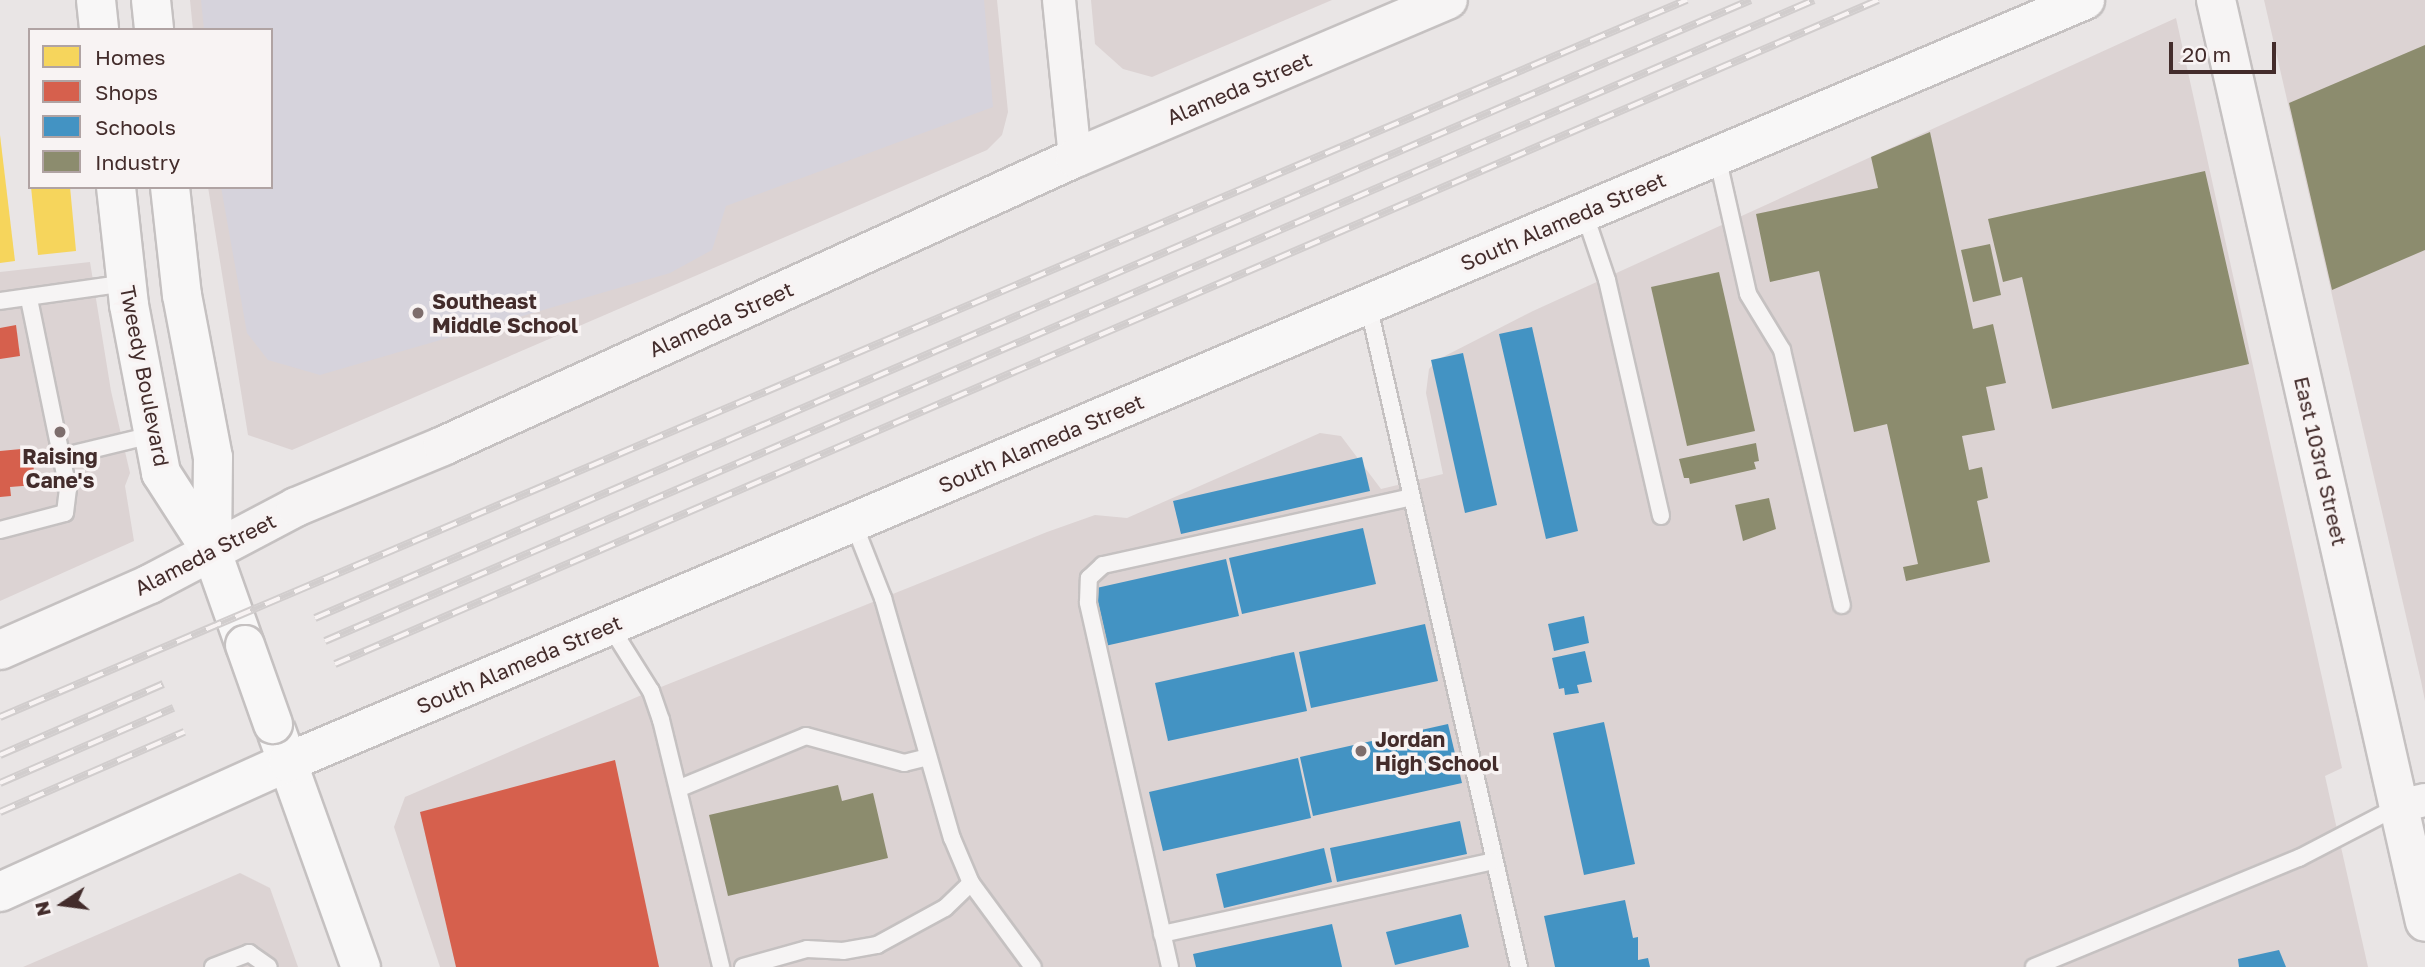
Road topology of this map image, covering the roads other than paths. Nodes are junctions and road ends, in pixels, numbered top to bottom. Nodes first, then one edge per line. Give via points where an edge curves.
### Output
1 (96, 0) edge
2 (151, 0) edge
3 (1059, 0) edge
4 (1448, 0) edge
5 (2085, 0) edge
6 (2217, 0) edge
7 (99, 28) edge
8 (154, 28) edge
9 (1717, 156) junction
10 (1075, 158) junction
11 (116, 189) edge
12 (170, 189) edge
13 (1584, 212) junction
14 (127, 283) junction
15 (29, 299) junction
16 (0, 301) edge
17 (1368, 304) junction
18 (152, 435) junction
19 (61, 457) junction
20 (1412, 497) junction
21 (1661, 516) dead end
22 (853, 522) junction
23 (0, 530) edge
24 (212, 552) junction
25 (1842, 605) dead end
26 (609, 625) junction
27 (0, 650) edge
28 (928, 757) junction
29 (288, 762) junction
30 (680, 788) junction
31 (2412, 803) edge
32 (1494, 861) junction
33 (971, 883) junction
34 (0, 892) edge
35 (2425, 922) edge
36 (1162, 934) junction
37 (213, 967) edge
38 (269, 967) edge
39 (361, 967) edge
40 (721, 967) edge
41 (743, 967) edge
42 (1033, 967) edge
43 (1170, 967) edge
44 (1518, 967) edge
45 (2034, 967) edge

1 - 7 main road
2 - 8 main road
3 - 10 street
4 - 10 street, Alameda Street
5 - 9 main road, South Alameda Street
6 - 31 street, East 103rd Street
9 - 13 main road, South Alameda Street
9 - 25 lane via 1748,294 1782,350
10 - 24 street, Alameda Street via 443,446 296,507
11 - 14 main road, Tweedy Boulevard
12 - 24 main road, Tweedy Boulevard via 182,295 213,457
13 - 17 main road, South Alameda Street
13 - 21 lane via 1607,280
14 - 15 lane
14 - 18 main road, Tweedy Boulevard
15 - 16 lane
15 - 19 lane
17 - 20 lane
17 - 22 main road, South Alameda Street
18 - 19 lane
18 - 24 main road, Tweedy Boulevard via 161,473
19 - 23 lane via 68,489 65,513
20 - 32 lane
20 - 36 lane via 1103,565 1089,578 1088,602
22 - 26 main road, South Alameda Street
22 - 28 lane via 883,598
24 - 27 street, Alameda Street
24 - 29 main road, Tweedy Boulevard, bridge
26 - 29 main road, South Alameda Street
26 - 30 lane via 651,691
28 - 30 lane via 904,763 806,736
28 - 33 lane
29 - 34 main road, South Alameda Street
29 - 39 main road, Tweedy Boulevard
30 - 40 lane
31 - 35 street, East 103rd Street
31 - 45 lane via 2299,859
32 - 36 lane
32 - 44 lane
33 - 41 lane via 946,908 877,944 843,951 807,949
33 - 42 lane
36 - 43 lane
37 - 38 lane via 249,953

